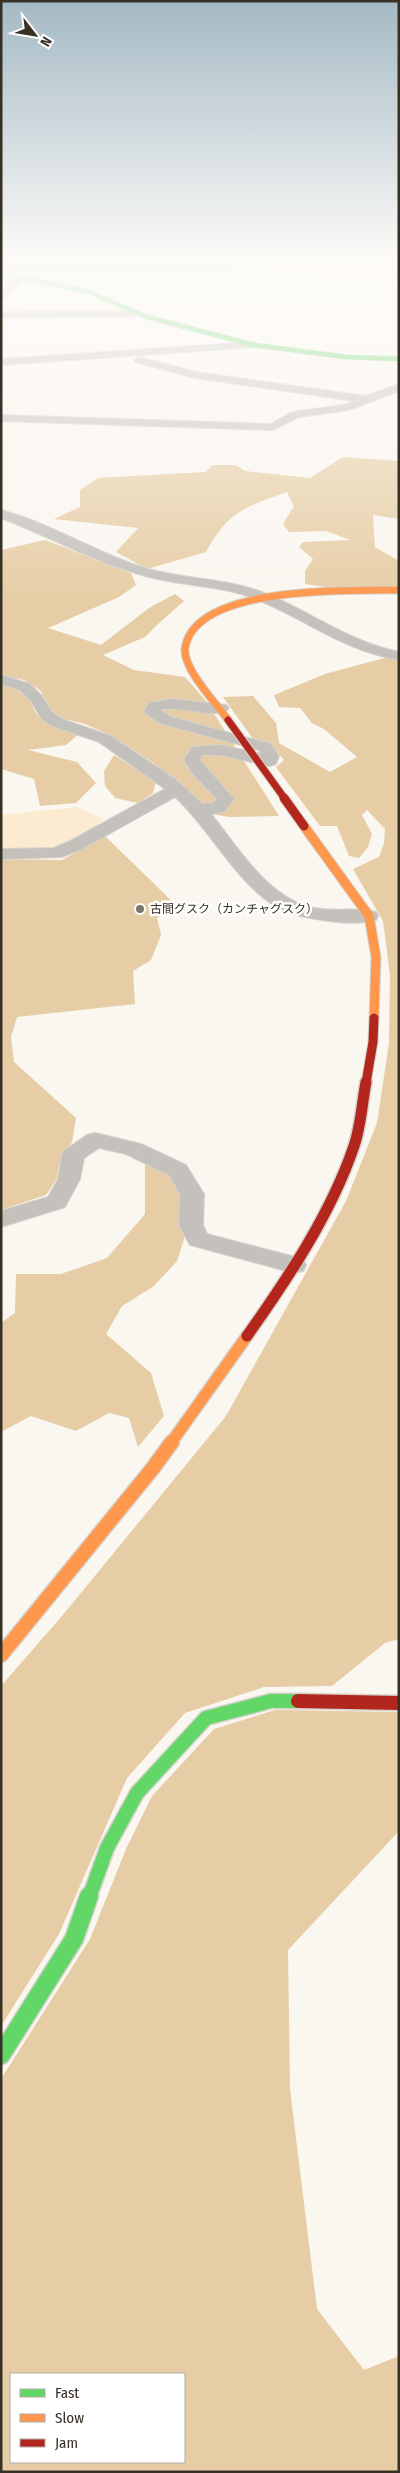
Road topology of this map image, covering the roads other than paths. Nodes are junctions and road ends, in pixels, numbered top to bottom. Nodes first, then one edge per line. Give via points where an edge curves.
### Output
1 (185, 372) edge
2 (399, 387) edge
3 (366, 399) junction
4 (1, 418) edge
5 (1, 514) edge
6 (399, 590) edge
7 (260, 596) junction
8 (399, 656) edge
9 (1, 679) edge
10 (225, 714) junction
11 (175, 790) junction
12 (199, 810) junction
13 (1, 854) edge
14 (369, 916) junction
15 (1, 1219) edge
16 (294, 1265) junction
17 (1, 1655) edge
18 (399, 1702) edge
19 (1, 2055) edge

1 - 3 street
2 - 3 street
3 - 4 street via 345,408 296,414 273,427
5 - 7 street via 76,548 138,570
6 - 7 street
7 - 8 street via 326,632 382,654
7 - 10 street via 220,609 207,617 195,626 184,649 188,662
9 - 11 street via 25,687 46,715 56,722 95,734 117,746
10 - 12 street via 172,702 154,706 152,712 165,720 265,747 271,756 270,761 220,750 198,750 192,760 226,800 218,808
10 - 14 street, bridge
11 - 12 street
11 - 13 street via 56,853
12 - 14 street via 255,880 278,900 312,913
14 - 16 street via 376,957 373,1042 355,1145 330,1203
15 - 16 street via 56,1202 69,1179 73,1156 94,1140 133,1149 178,1170 192,1194 192,1225 198,1239
16 - 17 street via 277,1294 153,1468
18 - 19 street via 272,1701 206,1718 137,1793 107,1848 74,1939

